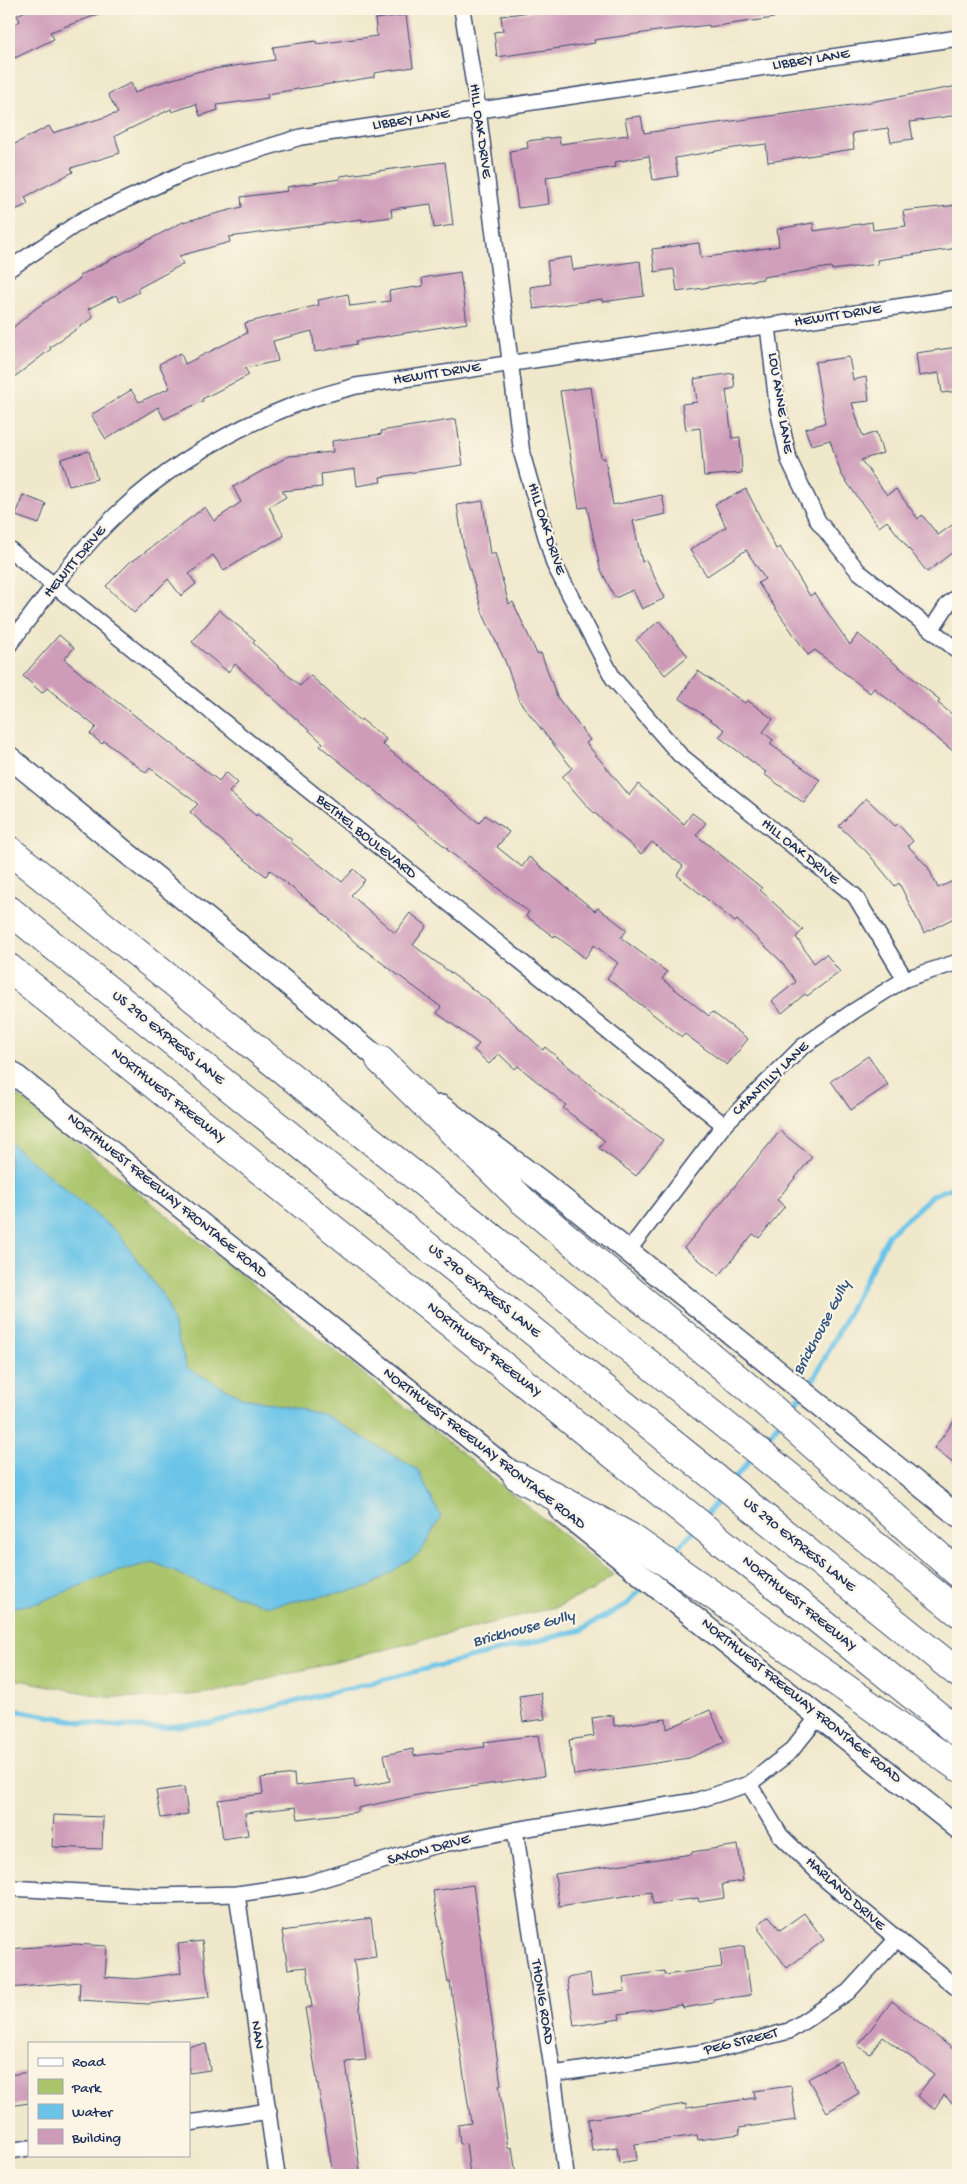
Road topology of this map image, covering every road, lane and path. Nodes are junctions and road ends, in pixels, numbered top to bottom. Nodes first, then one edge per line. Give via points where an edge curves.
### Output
1 (462, 9) edge
2 (958, 38) edge
3 (478, 110) junction
4 (9, 269) edge
5 (958, 298) edge
6 (768, 326) junction
7 (510, 363) junction
8 (9, 550) edge
9 (54, 586) junction
10 (958, 596) edge
11 (931, 630) junction
12 (9, 645) edge
13 (958, 652) edge
14 (9, 757) edge
15 (9, 850) edge
16 (9, 910) edge
17 (958, 962) edge
18 (9, 968) edge
19 (905, 980) junction
20 (380, 1060) junction
21 (9, 1070) edge
22 (724, 1125) junction
23 (628, 1251) junction
24 (517, 1476) joint
25 (958, 1516) edge
26 (958, 1573) edge
27 (696, 1600) junction
28 (958, 1612) edge
29 (958, 1673) edge
30 (819, 1716) junction
31 (958, 1732) edge
32 (958, 1767) edge
33 (749, 1784) junction
34 (958, 1828) edge
35 (515, 1830) junction
36 (9, 1888) edge
37 (237, 1894) junction
38 (896, 1940) junction
39 (958, 1989) edge
40 (553, 2074) junction
41 (269, 2111) junction
42 (190, 2124) edge
43 (28, 2148) edge
44 (9, 2151) edge
45 (277, 2175) edge
46 (566, 2175) edge

1 - 3 street, HILL OAK DRIVE
2 - 3 street, LIBBEY LANE
3 - 4 street, LIBBEY LANE via 301,137 186,172 84,220
3 - 7 street, HILL OAK DRIVE
5 - 6 street, HEWITT DRIVE
6 - 7 street, HEWITT DRIVE
6 - 11 street, LOU ANNE LANE via 777,404 789,460 818,521 858,571
7 - 9 street, HEWITT DRIVE via 356,386 295,404 223,437 171,470 118,513
7 - 19 street, HILL OAK DRIVE via 522,454 554,564 613,678 680,755 855,896
8 - 9 street, BETHEL BOULEVARD
9 - 12 street, HEWITT DRIVE
9 - 22 street, BETHEL BOULEVARD
10 - 11 street via 948,604
11 - 13 street, LOU ANNE LANE
14 - 20 main road
15 - 28 highway
16 - 29 highway, US 290 EXPRESS LANE
17 - 19 street, CHANTILLY LANE
18 - 31 highway, NORTHWEST FREEWAY
19 - 22 street, CHANTILLY LANE via 802,1047
20 - 23 main road
20 - 26 highway via 523,1200 750,1389
21 - 24 main road, NORTHWEST FREEWAY FRONTAGE ROAD
22 - 23 street, CHANTILLY LANE
23 - 25 main road
24 - 27 highway via 623,1545
27 - 30 main road, NORTHWEST FREEWAY FRONTAGE ROAD
27 - 32 highway
30 - 33 street, SAXON DRIVE via 790,1752
30 - 34 main road, NORTHWEST FREEWAY FRONTAGE ROAD
33 - 35 street, SAXON DRIVE via 695,1801
33 - 38 street, HARLAND DRIVE via 780,1835 827,1881
35 - 37 street, SAXON DRIVE via 433,1846 306,1884
35 - 40 street, THONIG ROAD
36 - 37 street, SAXON DRIVE via 155,1896
37 - 41 street, NAN
38 - 39 street, HARLAND DRIVE
38 - 40 street, PEG STREET via 848,1992 788,2031 712,2051
40 - 46 street, THONIG ROAD
41 - 42 street
41 - 45 street, NAN
43 - 44 street

